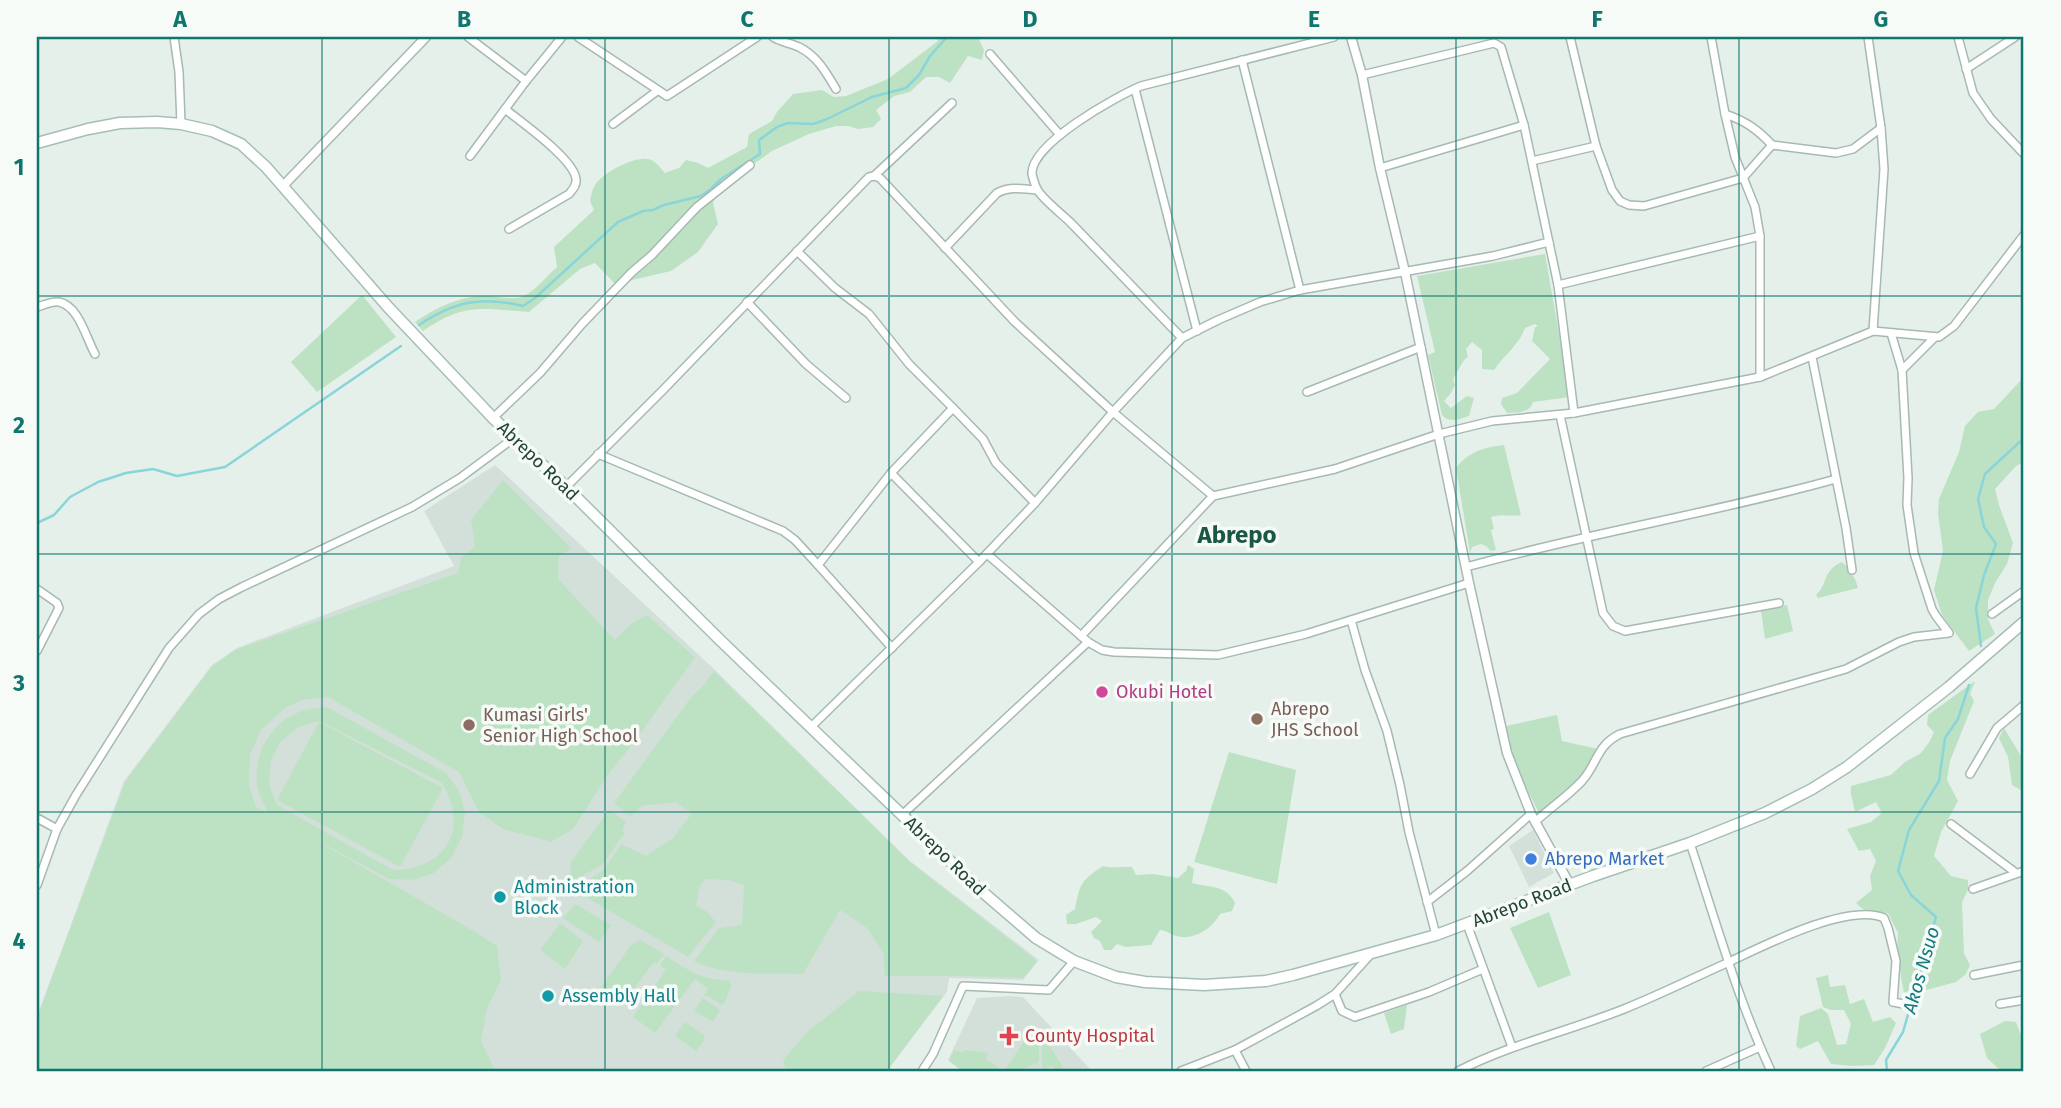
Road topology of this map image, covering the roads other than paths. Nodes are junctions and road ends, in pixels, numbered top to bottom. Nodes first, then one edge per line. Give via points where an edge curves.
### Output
1 (174, 37) edge
2 (426, 37) edge
3 (468, 37) edge
4 (562, 37) edge
5 (578, 37) edge
6 (757, 37) edge
7 (772, 37) edge
8 (798, 37) edge
9 (1334, 37) edge
10 (1351, 37) edge
11 (1570, 37) edge
12 (1711, 37) edge
13 (1868, 37) edge
14 (1958, 37) edge
15 (2015, 37) edge
16 (790, 44) junction
17 (990, 54) dead end
18 (1242, 60) junction
19 (1966, 69) junction
20 (1362, 75) junction
21 (526, 81) junction
22 (836, 89) dead end
23 (1135, 89) junction
24 (657, 91) junction
25 (952, 103) dead end
26 (505, 109) junction
27 (1725, 114) junction
28 (181, 124) junction
29 (613, 124) dead end
30 (1524, 125) junction
31 (1881, 128) junction
32 (1060, 135) junction
33 (37, 142) edge
34 (1772, 145) junction
35 (1596, 146) junction
36 (2024, 154) edge
37 (471, 156) dead end
38 (1532, 161) junction
39 (750, 165) dead end
40 (1380, 168) junction
41 (874, 176) junction
42 (1743, 178) junction
43 (283, 186) junction
44 (1037, 190) junction
45 (509, 229) dead end
46 (2024, 234) edge
47 (1760, 236) junction
48 (1549, 242) junction
49 (945, 248) junction
50 (797, 251) junction
51 (1405, 272) junction
52 (1558, 285) junction
53 (1300, 290) junction
54 (747, 302) junction
55 (37, 307) edge
56 (1197, 331) junction
57 (1873, 331) junction
58 (1891, 333) junction
59 (1182, 338) junction
60 (1934, 338) junction
61 (1421, 347) junction
62 (95, 354) dead end
63 (1812, 357) junction
64 (1902, 370) junction
65 (1760, 377) junction
66 (1307, 392) dead end
67 (846, 398) dead end
68 (953, 408) junction
69 (1113, 412) junction
70 (1574, 413) junction
71 (1560, 415) junction
72 (493, 418) junction
73 (1439, 434) junction
74 (514, 439) junction
75 (598, 454) junction
76 (891, 472) junction
77 (1836, 479) junction
78 (566, 486) junction
79 (1213, 496) junction
80 (1035, 503) junction
81 (1586, 537) junction
82 (987, 554) junction
83 (979, 562) junction
84 (818, 565) junction
85 (1466, 568) junction
86 (1852, 570) dead end
87 (1469, 583) junction
88 (37, 589) edge
89 (2024, 591) edge
90 (1779, 603) dead end
91 (1992, 614) dead end
92 (1351, 620) junction
93 (2024, 622) edge
94 (1084, 639) junction
95 (892, 648) junction
96 (37, 651) edge
97 (2024, 705) edge
98 (811, 727) junction
99 (1970, 775) dead end
100 (902, 815) junction
101 (37, 818) edge
102 (1533, 818) junction
103 (1951, 824) dead end
104 (57, 829) junction
105 (1690, 842) junction
106 (2020, 872) edge
107 (37, 885) edge
108 (1570, 885) junction
109 (1973, 889) dead end
110 (1427, 902) junction
111 (1467, 924) junction
112 (1436, 935) junction
113 (1371, 954) junction
114 (1074, 961) junction
115 (1728, 962) junction
116 (2024, 965) edge
117 (1483, 969) junction
118 (1974, 975) dead end
119 (1335, 994) junction
120 (2024, 1000) edge
121 (1904, 1004) dead end
122 (2000, 1004) dead end
123 (1512, 1047) junction
124 (1760, 1047) junction
125 (1235, 1050) junction
126 (1468, 1069) edge
127 (922, 1071) edge
128 (1181, 1071) edge
129 (1245, 1071) edge
130 (1458, 1071) edge
131 (1706, 1071) edge
132 (1771, 1071) edge

1 - 28 street
2 - 43 street
3 - 21 street
4 - 21 street
5 - 24 street
6 - 24 street via 671,96
7 - 16 street
8 - 16 street
9 - 18 street
10 - 20 street
11 - 35 street
12 - 27 street
13 - 31 street
14 - 19 street
15 - 19 street
16 - 22 street via 813,56
17 - 32 street
18 - 23 street
18 - 53 street
19 - 36 street via 1973,93
20 - 30 street via 1494,43 1501,47
20 - 40 street
21 - 26 street
23 - 32 street
23 - 56 street
24 - 29 street
25 - 41 street
26 - 37 street
26 - 45 street via 560,153 576,178 569,194
27 - 34 street via 1745,121
27 - 42 street
28 - 33 main road, Abrepo Road via 120,123
28 - 43 main road, Abrepo Road via 241,144
30 - 38 street
30 - 40 street
31 - 34 street via 1853,149 1836,153
31 - 57 street via 1884,169
32 - 44 street via 1033,164
34 - 42 street
35 - 38 street
35 - 42 street via 1612,190 1629,205 1644,206
38 - 48 street
39 - 72 street via 697,207
40 - 51 street
41 - 49 street
41 - 50 street
42 - 47 street
43 - 72 main road, Abrepo Road
44 - 49 street via 997,193
44 - 59 street
46 - 60 street via 1954,326
47 - 52 street
47 - 65 street
48 - 51 street
48 - 52 street
49 - 69 street via 1015,322
50 - 54 street
50 - 68 street via 869,314
51 - 53 street
51 - 61 street
52 - 70 street
53 - 56 street via 1260,302
54 - 67 street
54 - 75 street
55 - 62 street via 62,303 76,313
56 - 59 street
57 - 58 street
57 - 63 street
58 - 60 street
58 - 64 street
59 - 69 street
60 - 64 street
61 - 66 street
61 - 73 street
63 - 65 street
63 - 77 street
64 - 102 street via 1907,505 1914,553 1932,609 1949,633 1914,637 1846,669 1620,734 1600,749 1581,781
65 - 70 street
68 - 76 street
68 - 80 street
69 - 79 street
69 - 80 street
70 - 71 street
71 - 73 street via 1492,421
71 - 81 street
72 - 74 main road, Abrepo Road
73 - 79 street via 1335,469
73 - 85 street
74 - 78 main road, Abrepo Road
74 - 104 street via 412,507 242,587 199,614 169,648
75 - 78 street
75 - 84 street via 783,531
76 - 83 street
76 - 84 street
77 - 81 street
77 - 86 street
78 - 98 main road, Abrepo Road
79 - 94 street
80 - 82 street
81 - 85 street
81 - 90 street via 1603,613 1613,626 1625,631
82 - 83 street
82 - 94 street
83 - 95 street
84 - 95 street
85 - 87 street
87 - 92 street
87 - 102 street via 1507,753
88 - 96 street via 59,608
89 - 91 street
92 - 94 street via 1218,655 1114,652
92 - 110 street via 1387,731
93 - 105 main road, Abrepo Road via 1847,767 1765,813
94 - 100 street
95 - 98 street
97 - 99 street via 1997,728
98 - 100 main road, Abrepo Road
100 - 114 main road, Abrepo Road via 1016,922
101 - 104 street
102 - 108 street
102 - 110 street
103 - 106 street
104 - 107 street
105 - 108 main road, Abrepo Road
105 - 115 street
106 - 109 street
108 - 111 main road, Abrepo Road
110 - 112 street
111 - 112 main road, Abrepo Road
111 - 117 street
112 - 113 main road, Abrepo Road
113 - 114 main road, Abrepo Road via 1266,981 1204,985 1145,982
113 - 119 street
114 - 127 street via 1049,990 964,986
115 - 121 street via 1803,929 1848,916 1879,916 1888,928 1896,961 1893,1002
115 - 123 street via 1623,1009
115 - 124 street
116 - 118 street
117 - 119 street via 1355,1017 1342,1011
117 - 123 street
119 - 125 street
120 - 122 street
123 - 126 street
124 - 131 street
124 - 132 street
125 - 128 street
125 - 129 street
126 - 130 street

